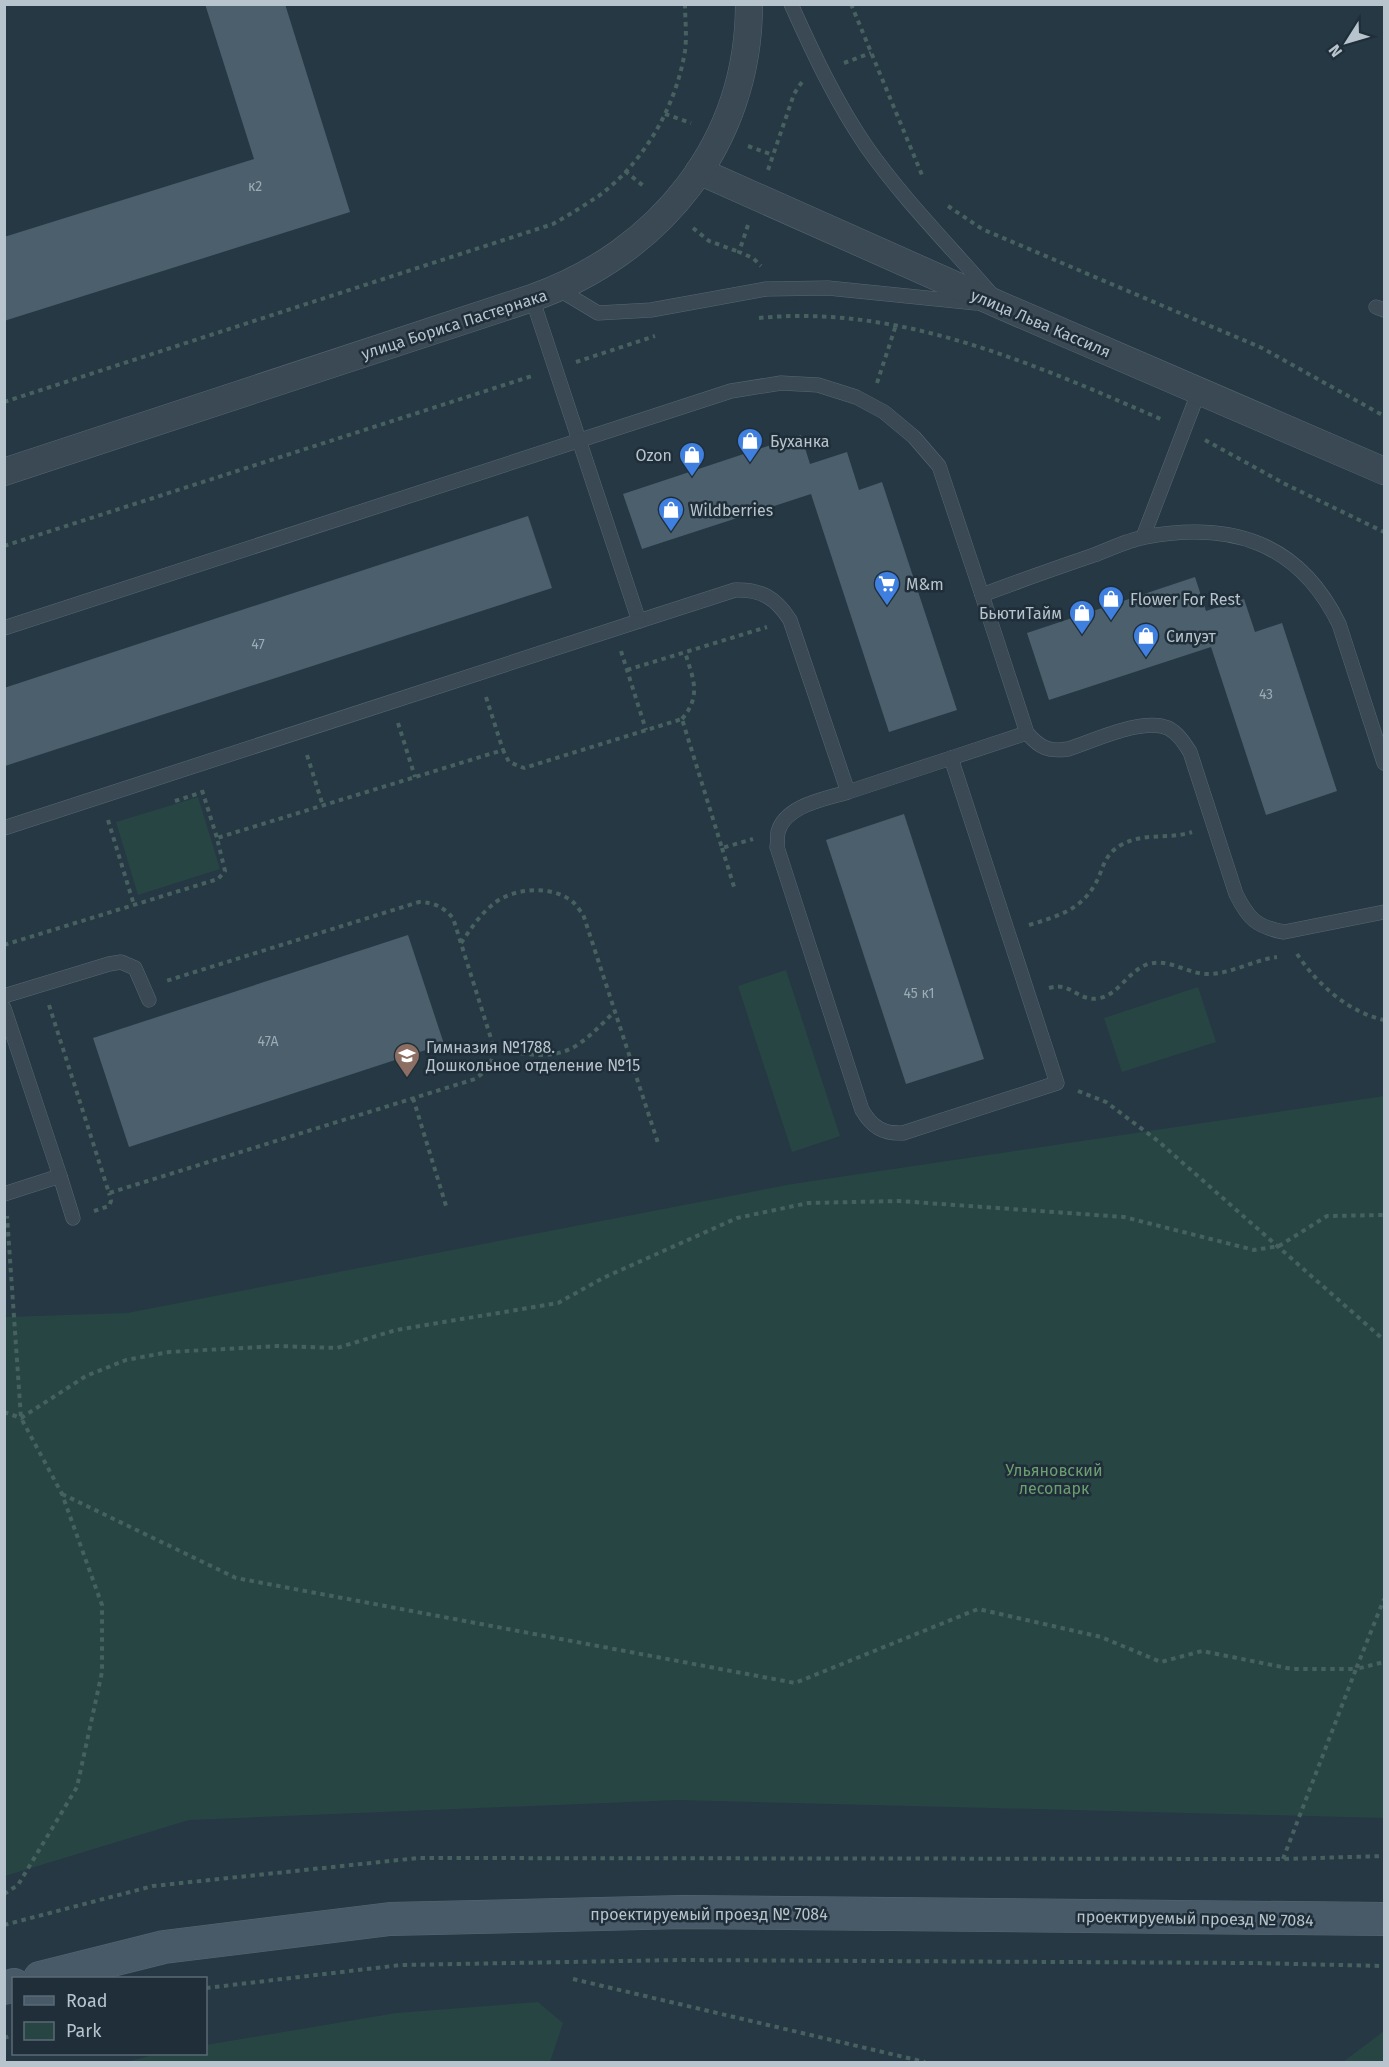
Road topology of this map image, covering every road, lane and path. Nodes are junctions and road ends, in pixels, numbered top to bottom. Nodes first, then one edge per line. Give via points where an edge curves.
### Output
1 (685, 4) edge
2 (749, 4) edge
3 (791, 4) edge
4 (851, 4) edge
5 (871, 53) junction
6 (822, 71) junction
7 (699, 171) junction
8 (928, 184) dead end
9 (758, 196) junction
10 (942, 200) dead end
11 (558, 289) junction
12 (766, 289) junction
13 (532, 298) junction
14 (1002, 306) junction
15 (771, 316) junction
16 (752, 318) dead end
17 (897, 324) junction
18 (658, 335) dead end
19 (556, 369) junction
20 (1199, 391) junction
21 (4, 402) edge
22 (871, 404) junction
23 (1384, 414) edge
24 (1185, 428) junction
25 (579, 440) junction
26 (1384, 471) edge
27 (4, 472) edge
28 (1384, 532) edge
29 (1143, 537) junction
30 (4, 546) edge
31 (982, 595) junction
32 (790, 620) junction
33 (639, 621) junction
34 (4, 628) edge
35 (614, 630) junction
36 (685, 652) junction
37 (627, 670) junction
38 (479, 674) junction
39 (392, 702) junction
40 (682, 719) junction
41 (645, 730) junction
42 (300, 732) junction
43 (1027, 733) junction
44 (1380, 733) edge
45 (503, 750) junction
46 (951, 758) junction
47 (1384, 763) edge
48 (195, 767) junction
49 (415, 777) junction
50 (848, 792) junction
51 (101, 797) junction
52 (323, 806) junction
53 (1214, 825) junction
54 (4, 828) edge
55 (779, 831) junction
56 (217, 838) junction
57 (722, 848) junction
58 (735, 890) dead end
59 (134, 905) junction
60 (1384, 912) edge
61 (1287, 931) junction
62 (1008, 932) junction
63 (461, 943) junction
64 (4, 945) edge
65 (1298, 954) junction
66 (1290, 955) dead end
67 (1281, 956) dead end
68 (43, 985) junction
69 (147, 994) joint
70 (1028, 995) junction
71 (4, 996) edge
72 (4, 1008) edge
73 (615, 1011) junction
74 (1384, 1020) edge
75 (494, 1048) junction
76 (1057, 1083) junction
77 (413, 1098) junction
78 (658, 1143) dead end
79 (60, 1176) junction
80 (109, 1193) junction
81 (5, 1194) edge
82 (447, 1209) dead end
83 (95, 1211) dead end
84 (1384, 1215) edge
85 (73, 1218) dead end
86 (1279, 1246) junction
87 (1384, 1340) edge
88 (4, 1412) edge
89 (21, 1418) junction
90 (62, 1494) junction
91 (1384, 1599) edge
92 (1384, 1662) edge
93 (1356, 1669) junction
94 (1384, 1857) edge
95 (1283, 1859) junction
96 (4, 1894) edge
97 (1384, 1919) edge
98 (4, 1925) edge
99 (1384, 1966) edge
100 (44, 1977) edge
101 (573, 1979) dead end
102 (207, 1988) edge
103 (925, 2062) edge

1 - 21 path via 686,49 666,114 626,171 572,213 553,224
2 - 7 street, улица Бориса Пастернака via 743,66 733,102
3 - 6 lane
4 - 5 path
5 - 6 path
5 - 8 path
6 - 9 path via 811,75 794,94
6 - 14 lane via 866,145 898,188
7 - 9 street, улица Льва Кассиля
7 - 11 street, улица Бориса Пастернака via 670,209 633,244 586,276
9 - 12 path via 739,252 760,264
9 - 14 street, улица Льва Кассиля
10 - 23 path via 982,229 1262,348
11 - 12 lane via 598,313 651,310
11 - 13 street, улица Бориса Пастернака
12 - 14 lane via 828,288
12 - 15 path
13 - 19 lane
13 - 27 street, улица Бориса Пастернака
14 - 20 street, улица Льва Кассиля
15 - 16 path
15 - 17 path via 837,317
17 - 22 path
17 - 24 path via 995,352
18 - 19 path
19 - 25 lane
19 - 30 path
20 - 24 lane
20 - 26 street, улица Льва Кассиля
22 - 25 lane via 818,386 781,383 731,391
22 - 31 lane via 914,437 939,466
24 - 28 path via 1285,484
24 - 29 lane
25 - 33 lane
25 - 34 lane
29 - 31 lane
29 - 44 lane via 1218,532 1268,547 1295,565 1329,603
31 - 43 lane
32 - 33 lane via 771,597 735,590
32 - 36 path
32 - 50 lane
33 - 35 lane
35 - 37 path
35 - 38 lane
36 - 37 path
36 - 40 path via 695,689 690,709
37 - 41 path
38 - 39 lane
38 - 45 path
39 - 42 lane
39 - 49 path
40 - 41 path
40 - 57 path
41 - 45 path via 524,768 509,762
42 - 48 lane
42 - 52 path
43 - 46 lane
43 - 53 lane via 1046,750 1056,751 1140,725 1169,729 1190,752
44 - 47 lane
45 - 49 path
46 - 50 lane
46 - 62 lane
48 - 51 lane
48 - 56 path
49 - 52 path
50 - 55 lane via 791,813
51 - 54 lane
51 - 59 path
52 - 56 path
53 - 61 lane via 1246,913 1269,929
53 - 62 path via 1173,837 1137,838 1119,846 1104,860 1095,885 1077,905 1056,917
55 - 57 path
55 - 76 lane via 781,863 862,1110 876,1128 903,1133
56 - 59 path via 225,865 223,875
57 - 58 path
59 - 64 path
60 - 61 lane
61 - 65 path
62 - 70 lane
63 - 69 path via 453,918 444,908 419,902
63 - 73 path via 487,910 515,892 537,890 557,894 573,902 583,914
63 - 75 path
65 - 66 path
65 - 74 path via 1311,975 1342,1001
67 - 70 path via 1217,974 1158,962 1137,969 1101,998 1086,998 1063,986
68 - 69 lane via 121,962 135,968
68 - 71 lane
68 - 80 path
70 - 76 lane
72 - 79 lane
73 - 75 path via 579,1044 561,1053 541,1056
73 - 78 path
75 - 77 path via 492,1062 475,1079
76 - 86 path via 1106,1102 1158,1141
77 - 80 path
77 - 82 path
79 - 81 lane
79 - 85 lane
80 - 83 path via 109,1206
81 - 89 path
84 - 86 path via 1327,1216
86 - 87 path
86 - 89 path via 1254,1250 1124,1216 899,1201 808,1203 737,1218 603,1278 558,1303 396,1330 337,1348 277,1346 170,1352 126,1360 86,1376
88 - 89 path
89 - 90 path
90 - 93 path via 236,1578 795,1683 978,1609 1101,1637 1161,1662 1202,1650 1292,1670
90 - 96 path via 102,1605 102,1672 77,1787 18,1885
91 - 93 path
92 - 93 path
93 - 95 path
94 - 95 path
95 - 98 path via 418,1858 153,1887
97 - 100 street, проектируемый проезд № 7084 via 683,1912 390,1919 164,1947
99 - 102 path via 692,1960 401,1965
101 - 103 path

